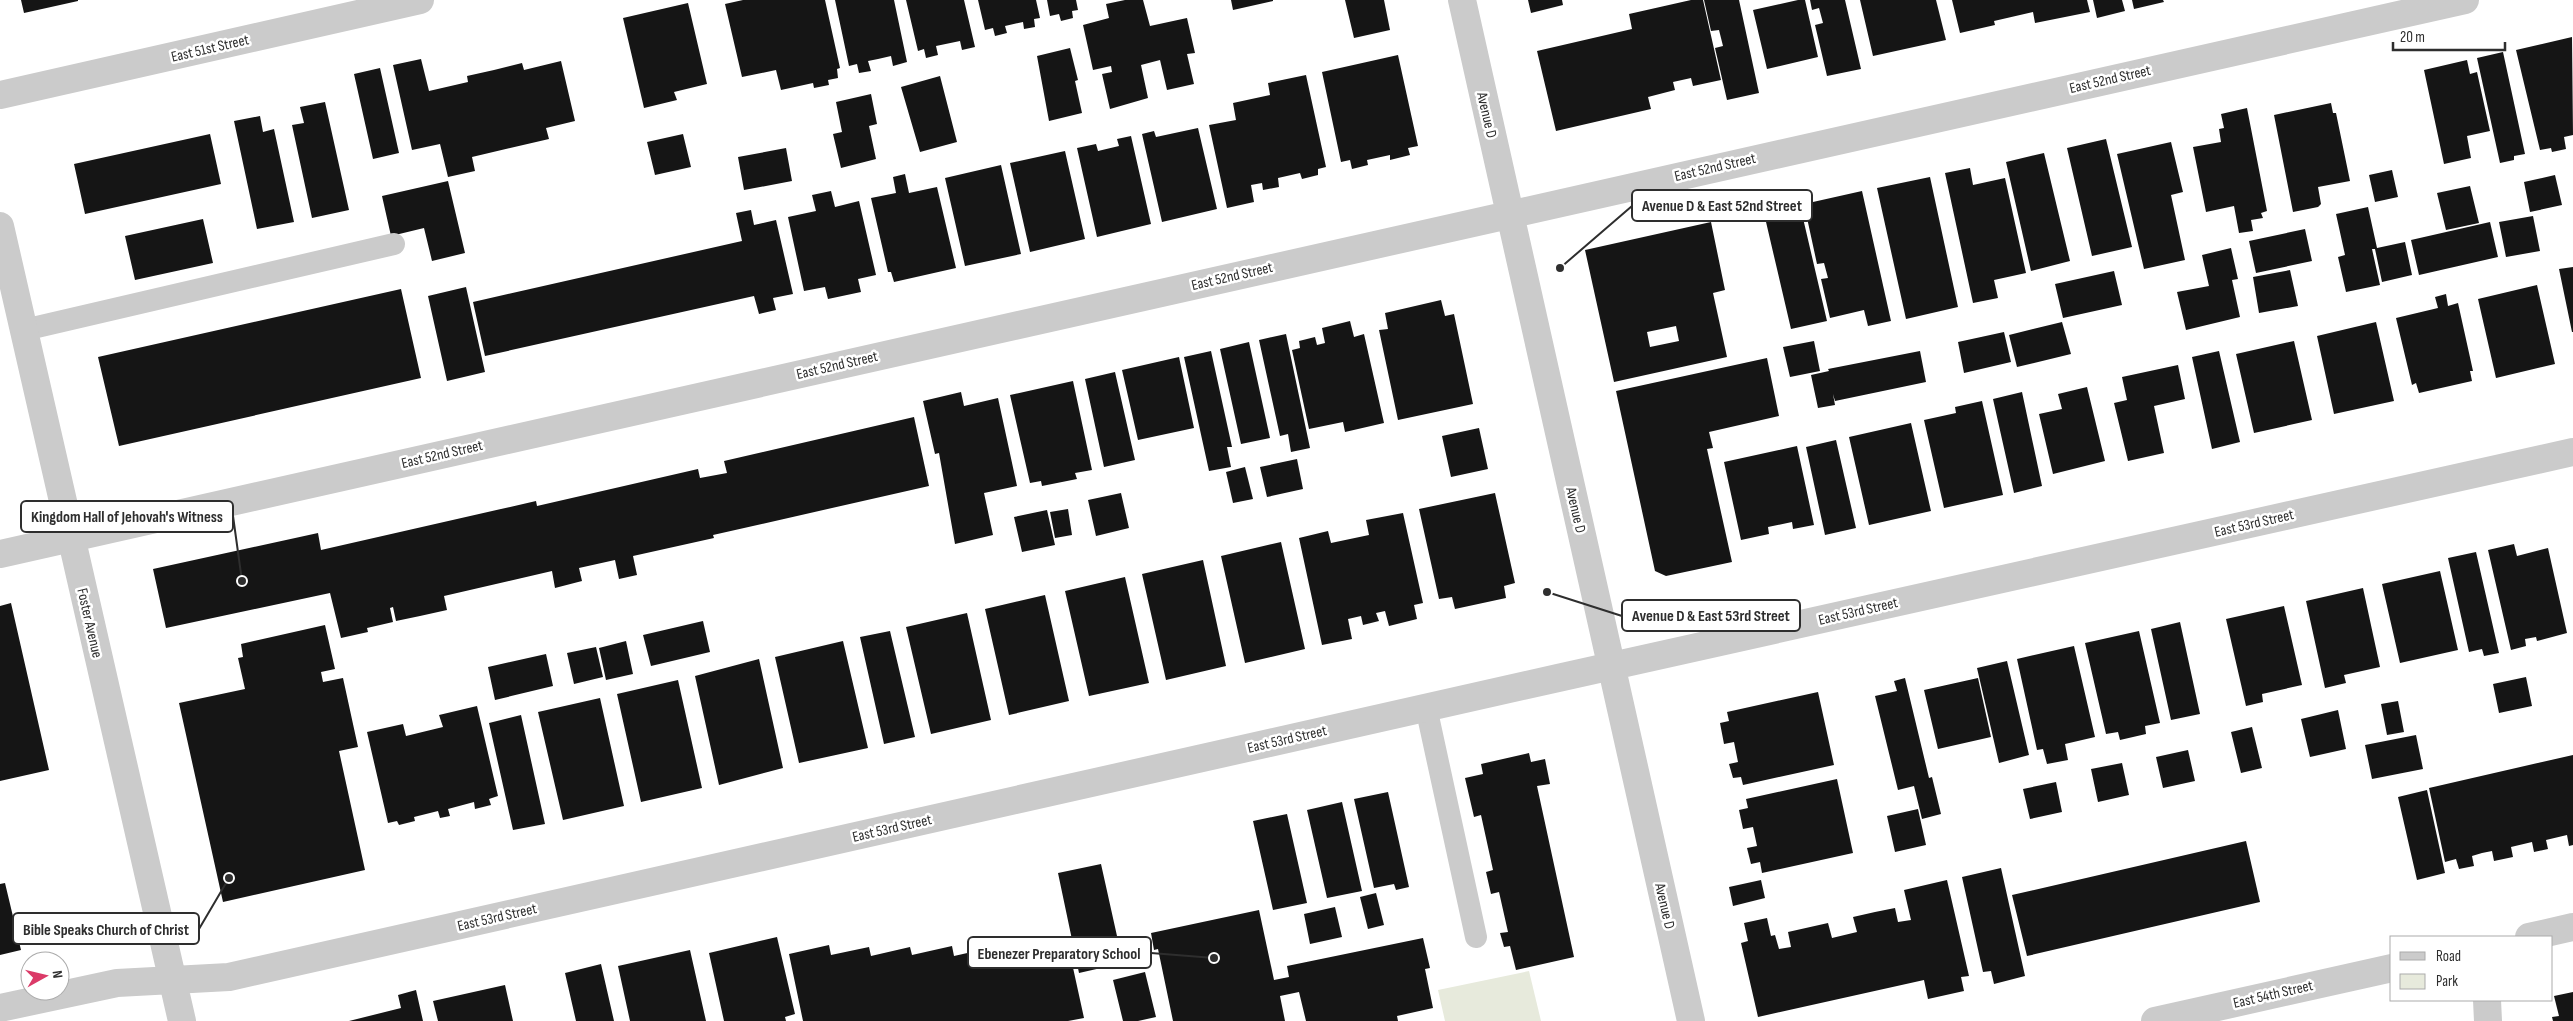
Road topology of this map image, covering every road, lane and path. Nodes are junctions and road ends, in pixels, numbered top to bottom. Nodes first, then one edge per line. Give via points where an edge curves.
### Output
1 (420, 0) edge
2 (1462, 0) edge
3 (2465, 0) edge
4 (0, 95) edge
5 (1509, 213) junction
6 (0, 226) edge
7 (394, 244) dead end
8 (24, 330) junction
9 (2573, 452) edge
10 (71, 538) junction
11 (0, 554) edge
12 (1611, 666) junction
13 (1426, 707) junction
14 (2573, 928) edge
15 (2534, 936) edge
16 (1476, 937) dead end
17 (2390, 968) edge
18 (173, 980) junction
19 (2487, 1001) edge
20 (0, 1008) edge
21 (182, 1021) edge
22 (1690, 1021) edge
23 (2155, 1021) edge
24 (2488, 1021) edge

1 - 4 street, East 51st Street
2 - 5 street, Avenue D
3 - 5 street, East 52nd Street
5 - 10 street, East 52nd Street
5 - 12 street, Avenue D
6 - 8 street, Foster Avenue
7 - 8 lane
8 - 10 street, Foster Avenue
9 - 12 street, East 53rd Street
10 - 11 street, East 52nd Street
10 - 18 street, Foster Avenue
12 - 13 street, East 53rd Street
12 - 22 street, Avenue D
13 - 16 lane
13 - 18 street, East 53rd Street via 229,977
14 - 15 street
17 - 23 street, East 54th Street
18 - 20 street, East 53rd Street via 117,982
18 - 21 street, Foster Avenue
19 - 24 street

